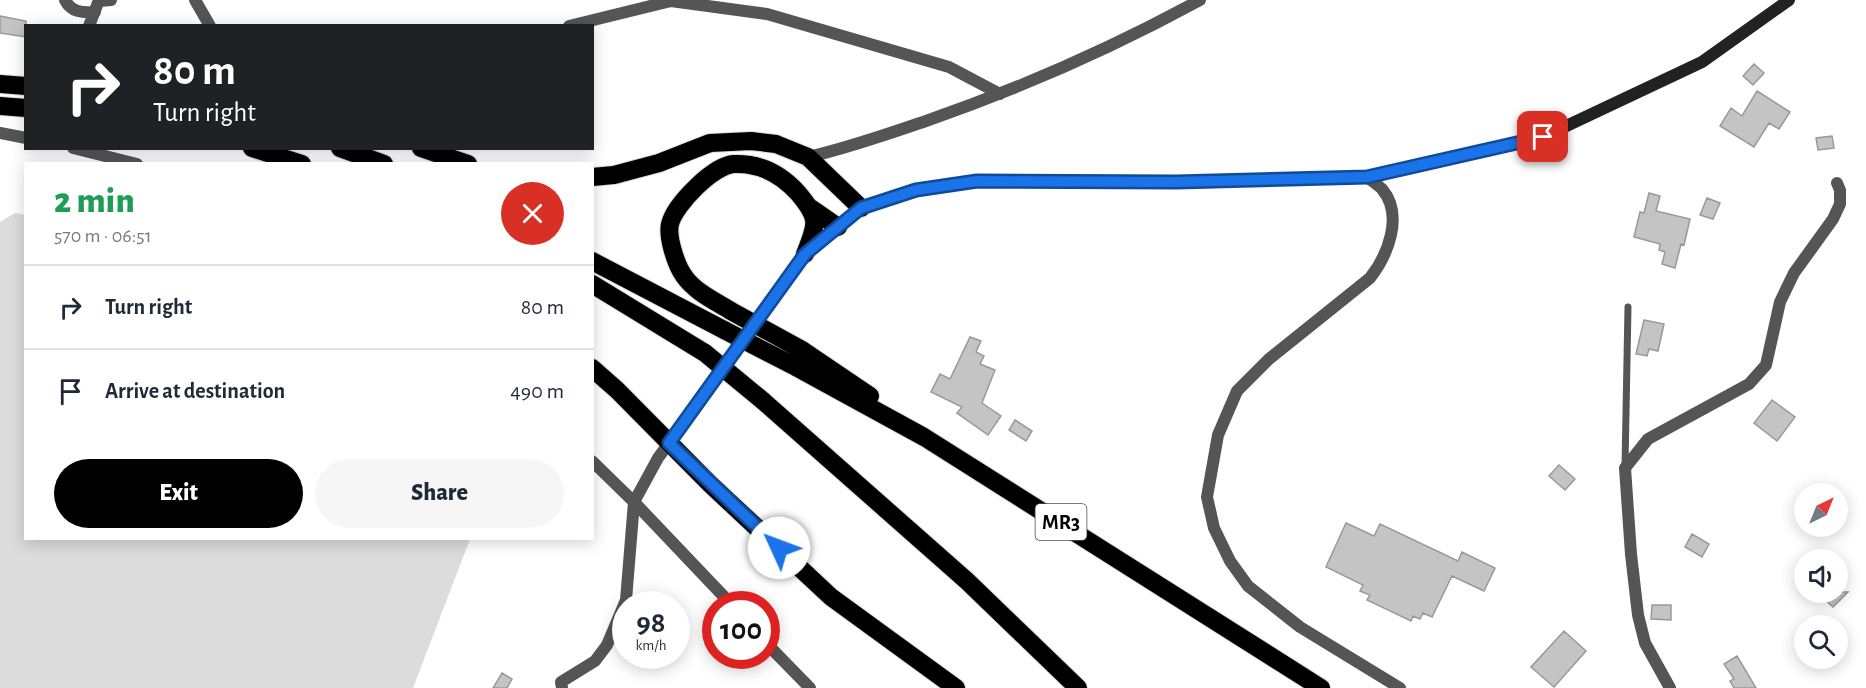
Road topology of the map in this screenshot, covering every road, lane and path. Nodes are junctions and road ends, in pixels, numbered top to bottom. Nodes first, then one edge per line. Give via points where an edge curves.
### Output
1 (64, 0) edge
2 (195, 0) edge
3 (1200, 0) edge
4 (1789, 0) edge
5 (101, 3) edge
6 (90, 24) edge
7 (209, 24) edge
8 (577, 24) edge
9 (0, 84) edge
10 (24, 86) edge
11 (1000, 94) junction
12 (0, 106) edge
13 (24, 108) edge
14 (0, 133) edge
15 (24, 138) edge
16 (81, 150) edge
17 (250, 150) edge
18 (258, 150) edge
19 (346, 150) edge
20 (427, 150) edge
21 (808, 157) junction
22 (129, 162) edge
23 (276, 162) edge
24 (296, 162) edge
25 (378, 162) edge
26 (462, 162) edge
27 (594, 177) edge
28 (1367, 177) junction
29 (1837, 183) dead end
30 (809, 207) junction
31 (861, 208) junction
32 (838, 227) junction
33 (805, 254) junction
34 (594, 262) edge
35 (594, 285) edge
36 (1628, 307) dead end
37 (799, 358) junction
38 (594, 370) edge
39 (669, 443) junction
40 (594, 463) edge
41 (1625, 468) junction
42 (634, 501) junction
43 (719, 591) edge
44 (780, 657) edge
45 (562, 688) edge
46 (810, 688) edge
47 (956, 688) edge
48 (1078, 688) edge
49 (1321, 688) edge
50 (1400, 688) edge
51 (1670, 688) edge

1 - 5 street via 69,8 83,13
2 - 7 street
3 - 11 street via 1125,39
4 - 28 main road via 1701,62 1543,137
5 - 6 street
8 - 11 street via 671,0 767,14 949,67
9 - 10 highway
11 - 21 street via 847,148
12 - 13 highway
14 - 15 street
16 - 22 street
17 - 23 highway
18 - 24 highway
19 - 25 highway
20 - 26 highway
21 - 27 highway via 768,143 710,143 659,163
21 - 31 highway
28 - 31 main road via 1176,182 977,181 916,190
28 - 50 street via 1382,189 1393,221 1390,244 1380,265 1370,278 1269,359 1237,391 1218,435 1207,497 1214,528 1248,586 1300,627
29 - 41 street via 1840,204 1794,273 1780,302 1766,365 1749,384 1648,439
30 - 32 highway
30 - 33 highway via 816,228
30 - 37 highway, bridge via 788,182 767,168 732,164 711,174 687,194 670,224 673,256 684,277 704,295
31 - 32 main road
32 - 33 main road
33 - 39 main road
34 - 37 highway, MR3, bridge via 726,331
35 - 48 highway, bridge via 705,353 762,400 967,581
36 - 41 lane
37 - 49 highway, MR3
38 - 39 highway
39 - 42 street
39 - 47 highway via 831,597
40 - 42 street
41 - 51 street via 1638,615 1646,644
42 - 43 street
42 - 45 street via 626,600 607,645 595,661 561,682
44 - 46 street

